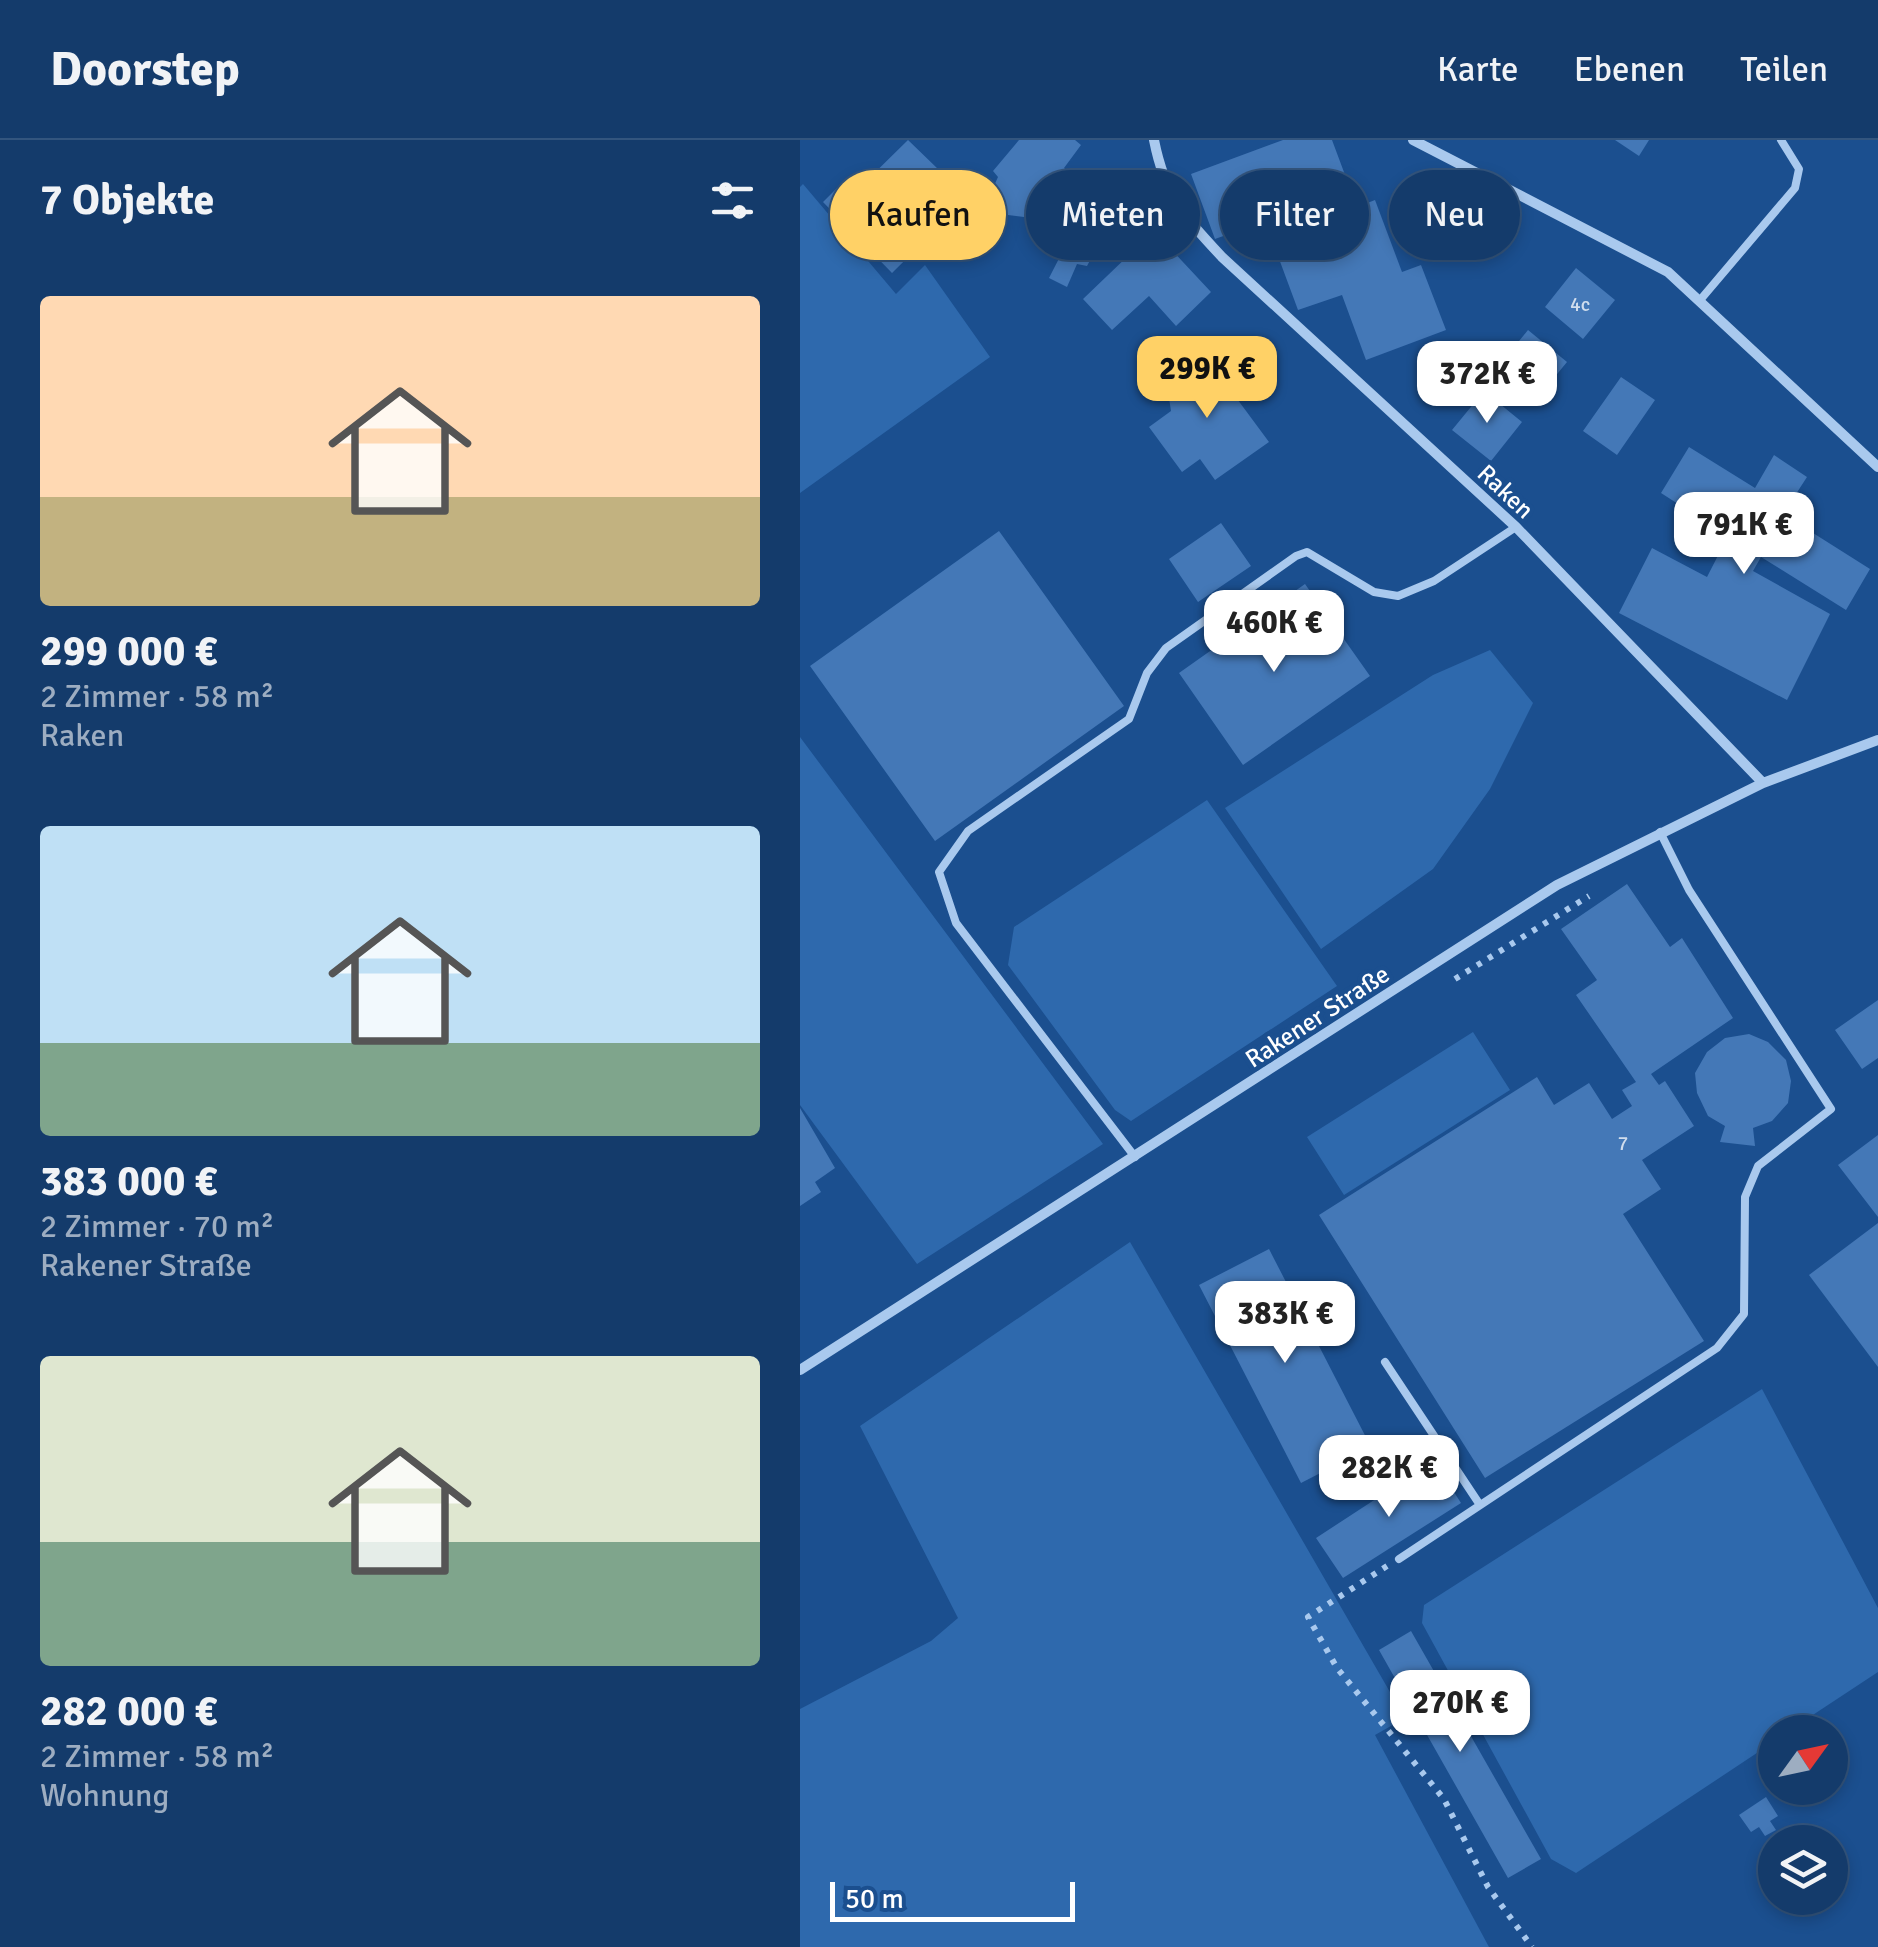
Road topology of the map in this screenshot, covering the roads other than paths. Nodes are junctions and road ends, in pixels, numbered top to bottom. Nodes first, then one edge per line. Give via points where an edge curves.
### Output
1 (1154, 140) edge
2 (1413, 140) edge
3 (1781, 140) edge
4 (1701, 299) junction
5 (1878, 466) edge
6 (1516, 527) junction
7 (1878, 740) edge
8 (1763, 783) junction
9 (1660, 832) junction
10 (1135, 1157) junction
11 (1385, 1362) dead end
12 (800, 1370) edge
13 (1480, 1505) junction
14 (1399, 1558) road end

1 - 6 street, Raken via 1179,210 1222,256
2 - 4 street via 1620,245
3 - 4 lane via 1798,169 1795,188
4 - 5 street
6 - 8 street, Raken
6 - 10 lane via 1434,581 1398,596 1374,592 1308,552 1296,556 1166,648 1128,719 968,831 939,872 956,923
7 - 8 street, Rakener Straße
8 - 9 street, Rakener Straße
9 - 10 street, Rakener Straße via 1556,885
9 - 13 lane via 1689,890 1831,1109 1758,1166 1744,1198 1744,1314 1718,1348
10 - 12 street, Rakener Straße
11 - 13 lane
13 - 14 lane

